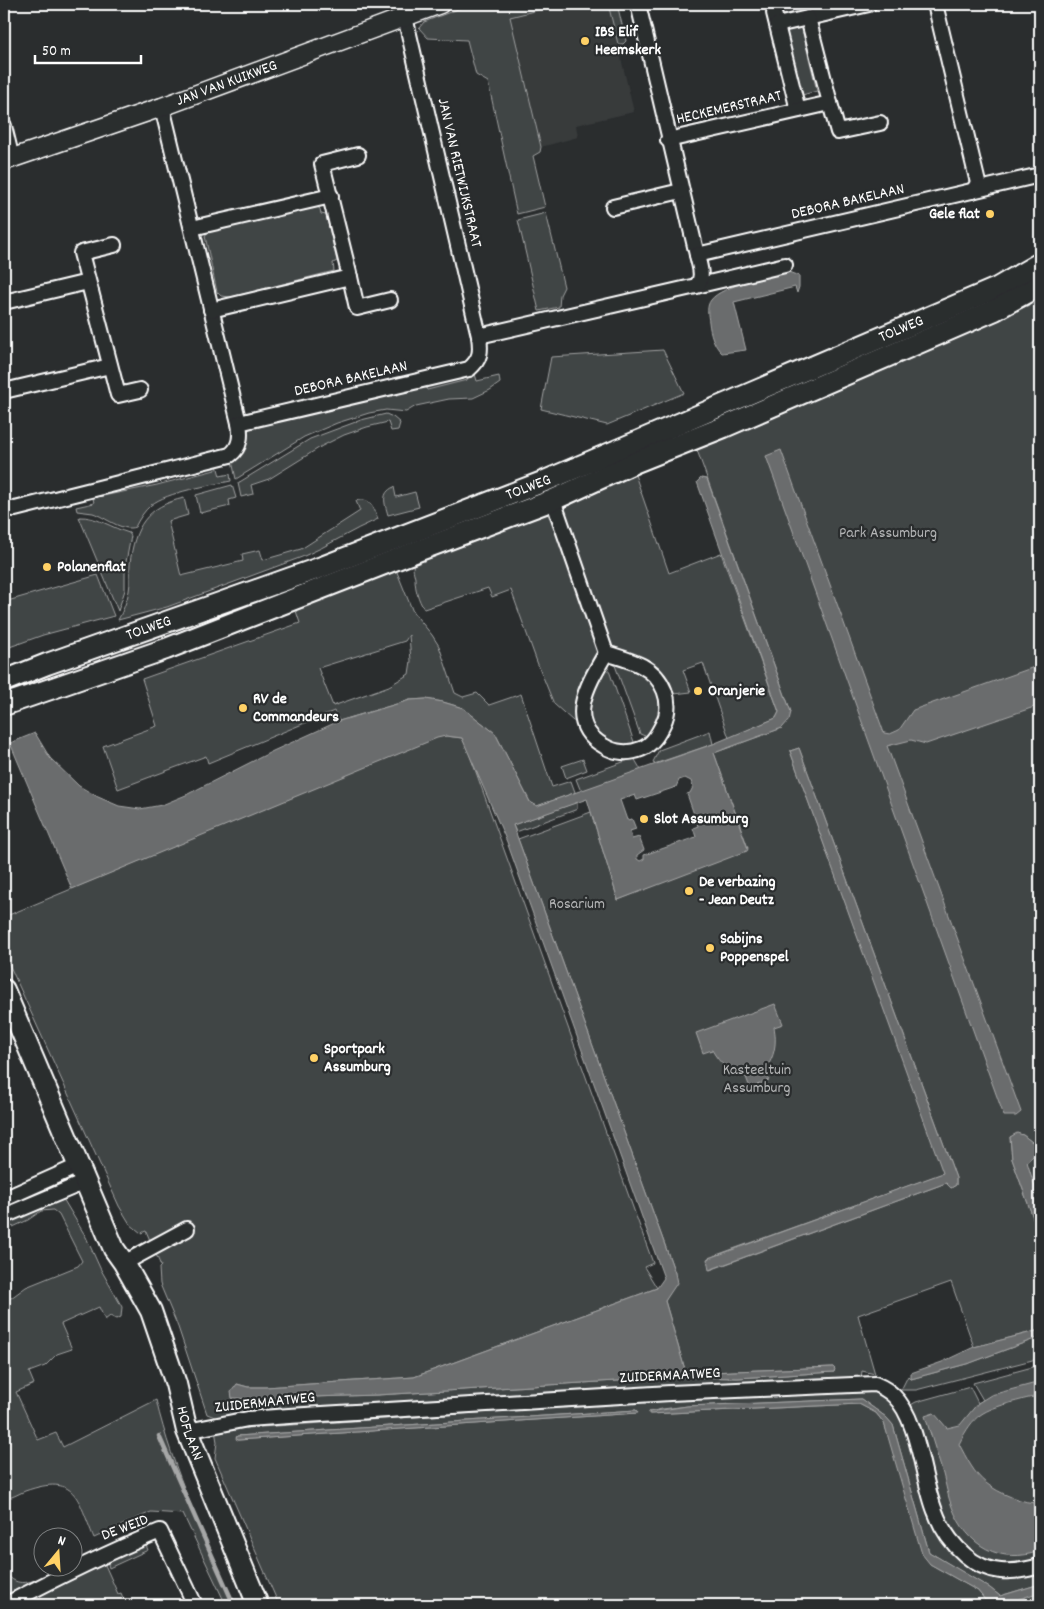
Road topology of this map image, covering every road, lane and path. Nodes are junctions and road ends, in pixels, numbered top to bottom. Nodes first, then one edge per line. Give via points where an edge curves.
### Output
1 (440, 4) edge
2 (638, 4) edge
3 (869, 4) edge
4 (935, 4) edge
5 (405, 17) junction
6 (808, 18) junction
7 (830, 103) junction
8 (162, 107) junction
9 (798, 110) junction
10 (880, 123) dead end
11 (4, 126) edge
12 (668, 140) junction
13 (358, 156) dead end
14 (6, 160) edge
15 (1040, 175) edge
16 (681, 191) junction
17 (973, 191) junction
18 (331, 196) junction
19 (613, 207) dead end
20 (192, 228) junction
21 (114, 245) dead end
22 (697, 254) junction
23 (1040, 263) edge
24 (785, 265) dead end
25 (350, 277) junction
26 (88, 282) junction
27 (1040, 285) edge
28 (696, 286) junction
29 (390, 300) dead end
30 (4, 302) edge
31 (211, 310) junction
32 (479, 336) junction
33 (110, 366) junction
34 (140, 390) dead end
35 (4, 391) edge
36 (238, 423) junction
37 (553, 500) junction
38 (10, 508) edge
39 (606, 652) junction
40 (4, 681) edge
41 (4, 705) edge
42 (4, 990) edge
43 (82, 1174) junction
44 (4, 1199) edge
45 (4, 1214) edge
46 (187, 1230) dead end
47 (124, 1263) junction
48 (188, 1431) junction
49 (1040, 1566) edge
50 (5, 1605) edge
51 (195, 1605) edge
52 (258, 1605) edge

1 - 5 street, JAN VAN KUIKWEG
2 - 12 street
3 - 6 street, HECKEMERSTRAAT
4 - 17 street via 978,183
5 - 8 street, JAN VAN KUIKWEG
5 - 32 street, JAN VAN RIETWIJKSTRAAT
6 - 7 street
6 - 9 street, HECKEMERSTRAAT via 776,19
7 - 9 street, HECKEMERSTRAAT
7 - 10 street via 838,132
8 - 14 street, JAN VAN KUIKWEG
8 - 20 street
9 - 12 street, HECKEMERSTRAAT
11 - 14 street
12 - 16 street
13 - 18 street via 322,164
15 - 17 street, DEBORA BAKELAAN
16 - 19 street
16 - 22 street
17 - 22 street, DEBORA BAKELAAN
18 - 20 street
18 - 25 street
20 - 31 street
21 - 26 street via 81,253
22 - 28 street via 702,277
23 - 40 main road, TOLWEG via 997,288 545,481 392,541
24 - 28 street
25 - 29 street via 357,308
25 - 31 street
26 - 30 street
26 - 33 street
27 - 37 main road, TOLWEG via 995,310
28 - 32 street
31 - 36 street
32 - 36 street, DEBORA BAKELAAN via 480,355 469,369
33 - 34 street via 118,395
33 - 35 street
36 - 38 street via 241,433 238,445 230,455
37 - 39 street, TOLWEG
37 - 41 main road, TOLWEG via 166,649
39 - 39 street via 584,696 584,724 591,736 606,747 621,752 641,749 657,736 664,723 667,696 658,679 643,666
42 - 43 main road, HOFLAAN
43 - 44 street
43 - 45 street
43 - 47 main road, HOFLAAN via 114,1249
46 - 47 street
47 - 48 main road, HOFLAAN via 151,1311
48 - 49 street, ZUIDERMAATWEG via 248,1419 875,1384 896,1398 911,1424 935,1511 951,1543 973,1562 999,1572 1020,1572
48 - 52 main road, HOFLAAN
50 - 51 street, DE WEID via 160,1531

